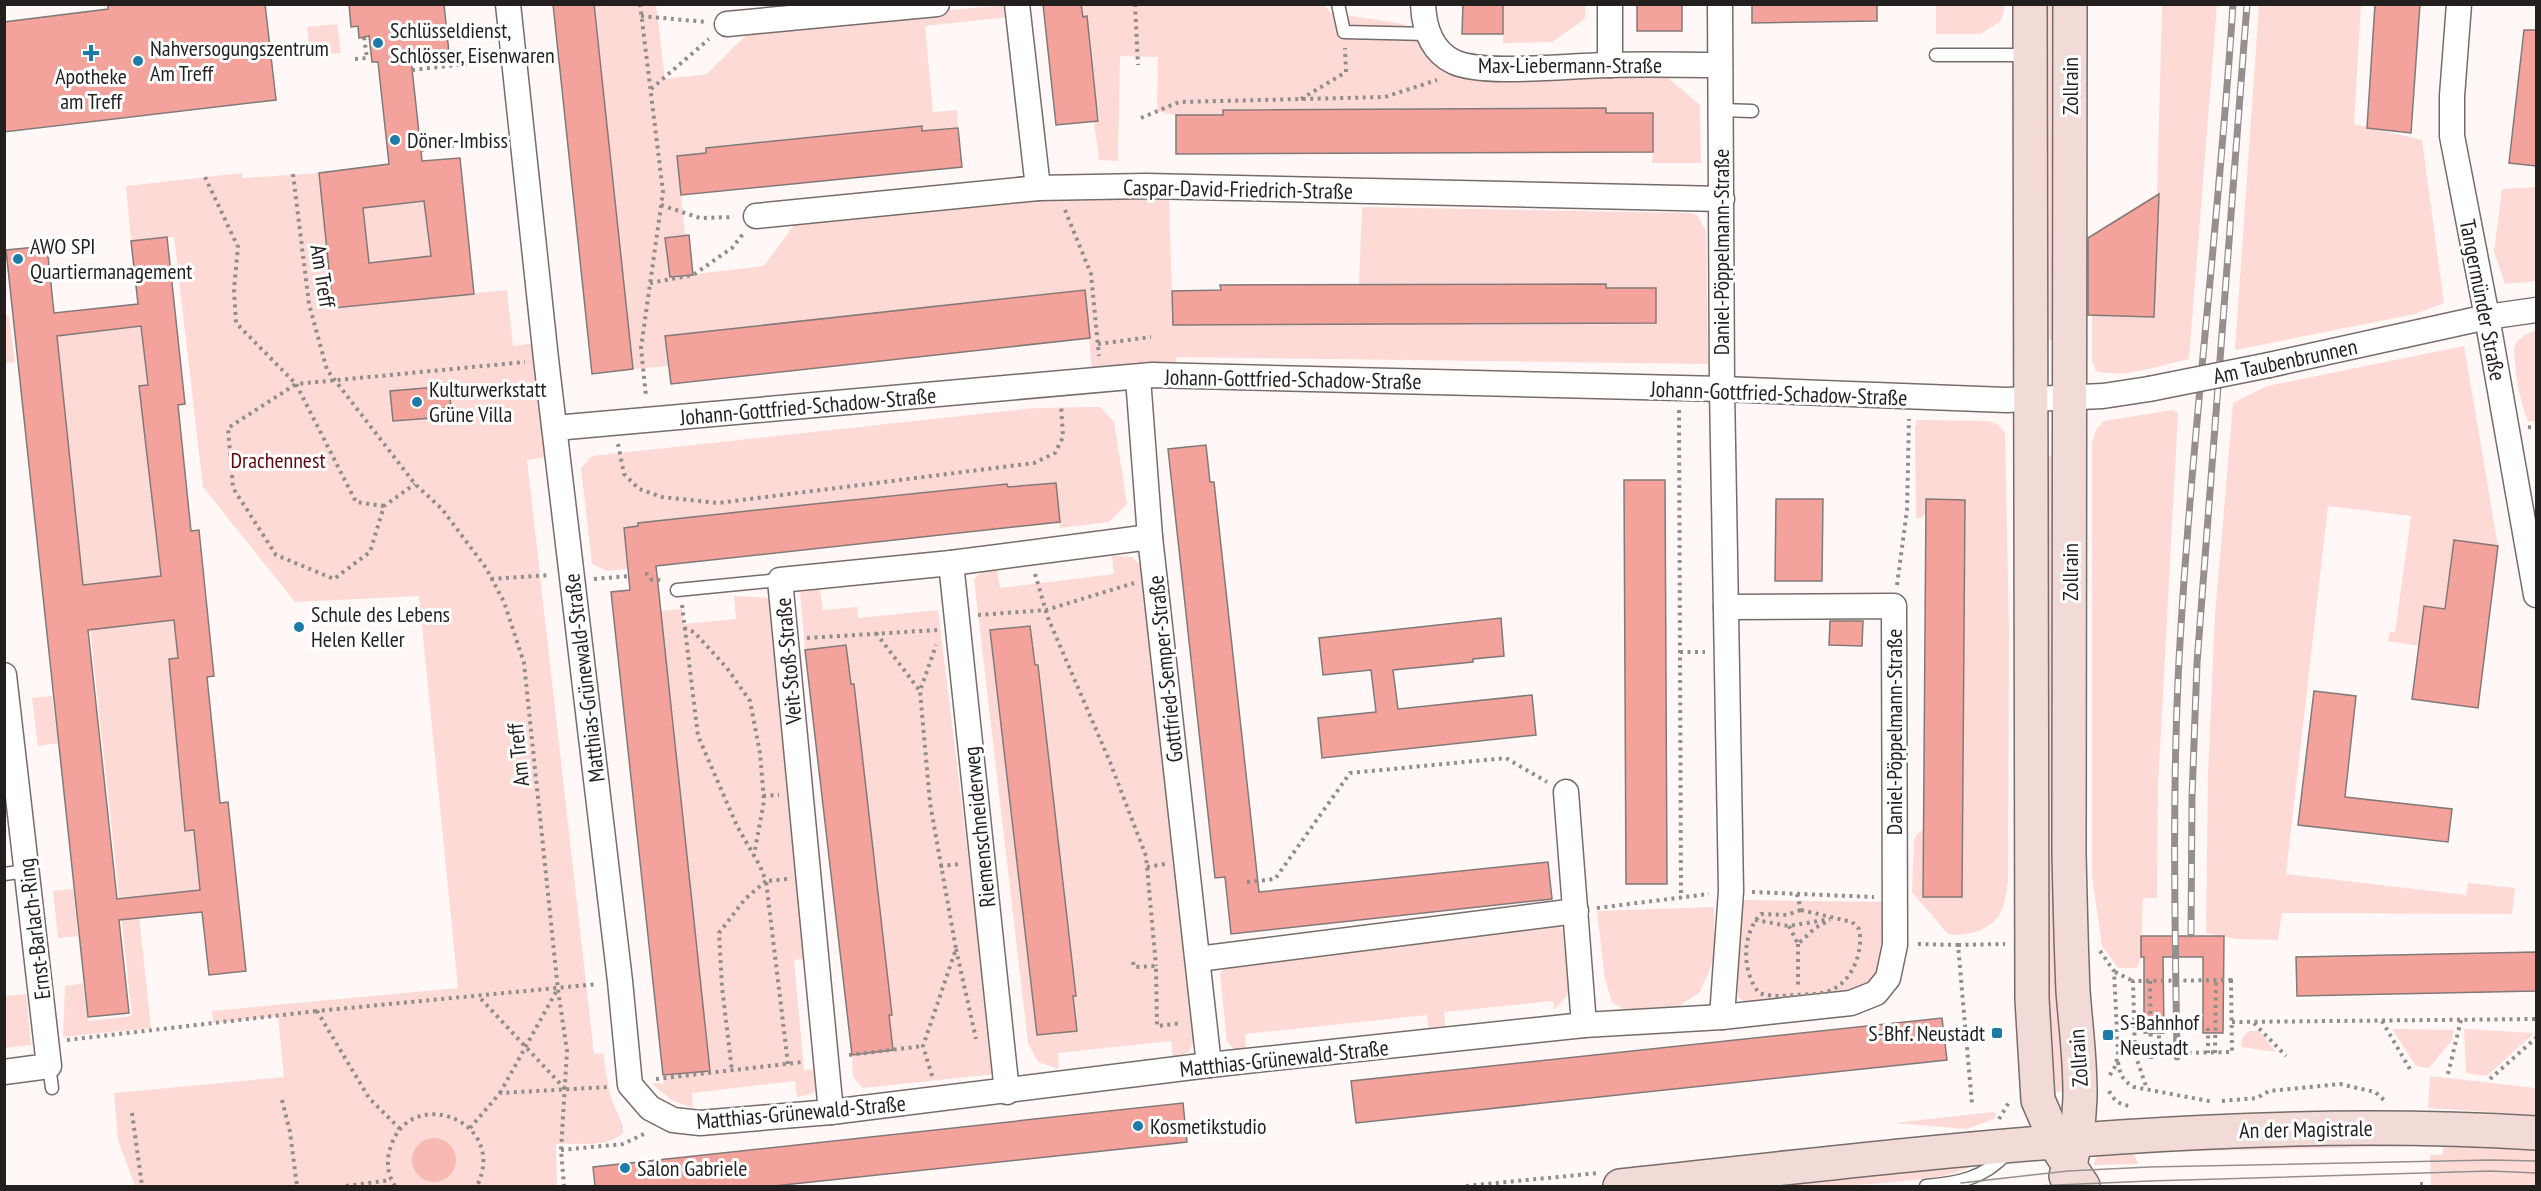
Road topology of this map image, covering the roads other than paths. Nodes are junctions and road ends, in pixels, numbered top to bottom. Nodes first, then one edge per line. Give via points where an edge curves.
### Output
1 (508, 4) edge
2 (937, 4) edge
3 (1017, 4) edge
4 (1338, 4) edge
5 (1423, 4) edge
6 (1610, 4) edge
7 (1720, 4) edge
8 (2030, 4) edge
9 (2070, 4) edge
10 (2459, 4) edge
11 (726, 24) road end
12 (1428, 34) junction
13 (1936, 55) dead end
14 (2030, 55) junction
15 (1610, 64) junction
16 (1720, 65) junction
17 (1720, 110) junction
18 (1752, 111) dead end
19 (1046, 188) junction
20 (1722, 199) junction
21 (756, 216) road end
22 (2536, 310) edge
23 (2487, 317) junction
24 (1138, 378) junction
25 (1722, 389) junction
26 (2070, 398) junction
27 (2032, 399) junction
28 (555, 428) junction
29 (1150, 537) junction
30 (951, 562) junction
31 (780, 580) junction
32 (680, 589) road end
33 (2536, 595) edge
34 (1726, 607) junction
35 (4, 675) edge
36 (1566, 792) road end
37 (13, 824) edge
38 (16, 872) edge
39 (1576, 911) junction
40 (1198, 959) junction
41 (1851, 1003) joint
42 (1722, 1017) junction
43 (1584, 1025) junction
44 (1209, 1065) junction
45 (4, 1072) edge
46 (1007, 1092) junction
47 (2024, 1096) junction
48 (831, 1112) junction
49 (2536, 1133) edge
50 (2002, 1135) junction
51 (2069, 1164) edge
52 (1613, 1179) edge
53 (1926, 1186) edge

1 - 28 street, Matthias-Grünewald-Straße
2 - 11 street
3 - 19 street
4 - 12 lane via 1344,32
5 - 12 street
6 - 15 street
7 - 16 street, Daniel-Pöppelmann-Straße
8 - 14 main road, Zollrain
9 - 26 main road, Zollrain
10 - 23 street, Tangermünder Straße via 2452,136
12 - 15 street, Max-Liebermann-Straße via 1453,61 1488,69
13 - 14 lane
14 - 27 main road, Zollrain
15 - 16 street, Max-Liebermann-Straße
16 - 17 street, Daniel-Pöppelmann-Straße
17 - 18 lane
17 - 20 street, Daniel-Pöppelmann-Straße
19 - 20 street, Caspar-David-Friedrich-Straße via 1146,186
19 - 21 street, Caspar-David-Friedrich-Straße
20 - 25 street, Daniel-Pöppelmann-Straße
22 - 23 street, Am Taubenbrunnen
23 - 26 street, Am Taubenbrunnen, bridge via 2149,389
23 - 33 street, Tangermünder Straße
24 - 25 street, Johann-Gottfried-Schadow-Straße via 1152,375
24 - 28 street, Johann-Gottfried-Schadow-Straße
24 - 29 street, Gottfried-Semper-Straße
25 - 27 street, Johann-Gottfried-Schadow-Straße
25 - 34 street, Daniel-Pöppelmann-Straße
26 - 27 street, Am Taubenbrunnen
26 - 51 main road, Zollrain via 2069,853 2081,1097
27 - 47 main road, Zollrain via 2032,999
28 - 48 street, Matthias-Grünewald-Straße via 630,1084 650,1108 673,1120 700,1123
29 - 30 street, Veit-Stoß-Straße
29 - 40 street, Gottfried-Semper-Straße
30 - 31 street, Veit-Stoß-Straße
30 - 46 street, Riemenschneiderweg
31 - 32 lane
31 - 48 street, Veit-Stoß-Straße
34 - 41 street, Daniel-Pöppelmann-Straße via 1894,606 1895,945 1888,978 1875,993
34 - 42 street, Daniel-Pöppelmann-Straße via 1731,891
35 - 37 street, Ernst-Barlach-Ring
36 - 39 street
37 - 38 street, Ernst-Barlach-Ring
38 - 45 street, Ernst-Barlach-Ring via 51,1077
39 - 40 street
39 - 43 street
40 - 44 street, Gottfried-Semper-Straße
41 - 42 street, Matthias-Grünewald-Straße
42 - 43 street, Matthias-Grünewald-Straße
43 - 44 street, Matthias-Grünewald-Straße
44 - 46 street, Matthias-Grünewald-Straße
46 - 48 street, Matthias-Grünewald-Straße
47 - 50 main road, Zollrain via 2032,1116
47 - 51 main road, Zollrain
49 - 51 main road, An der Magistrale via 2225,1130
50 - 51 main road, An der Magistrale
50 - 52 main road, An der Magistrale
50 - 53 lane via 2001,1159 1984,1171 1962,1183

